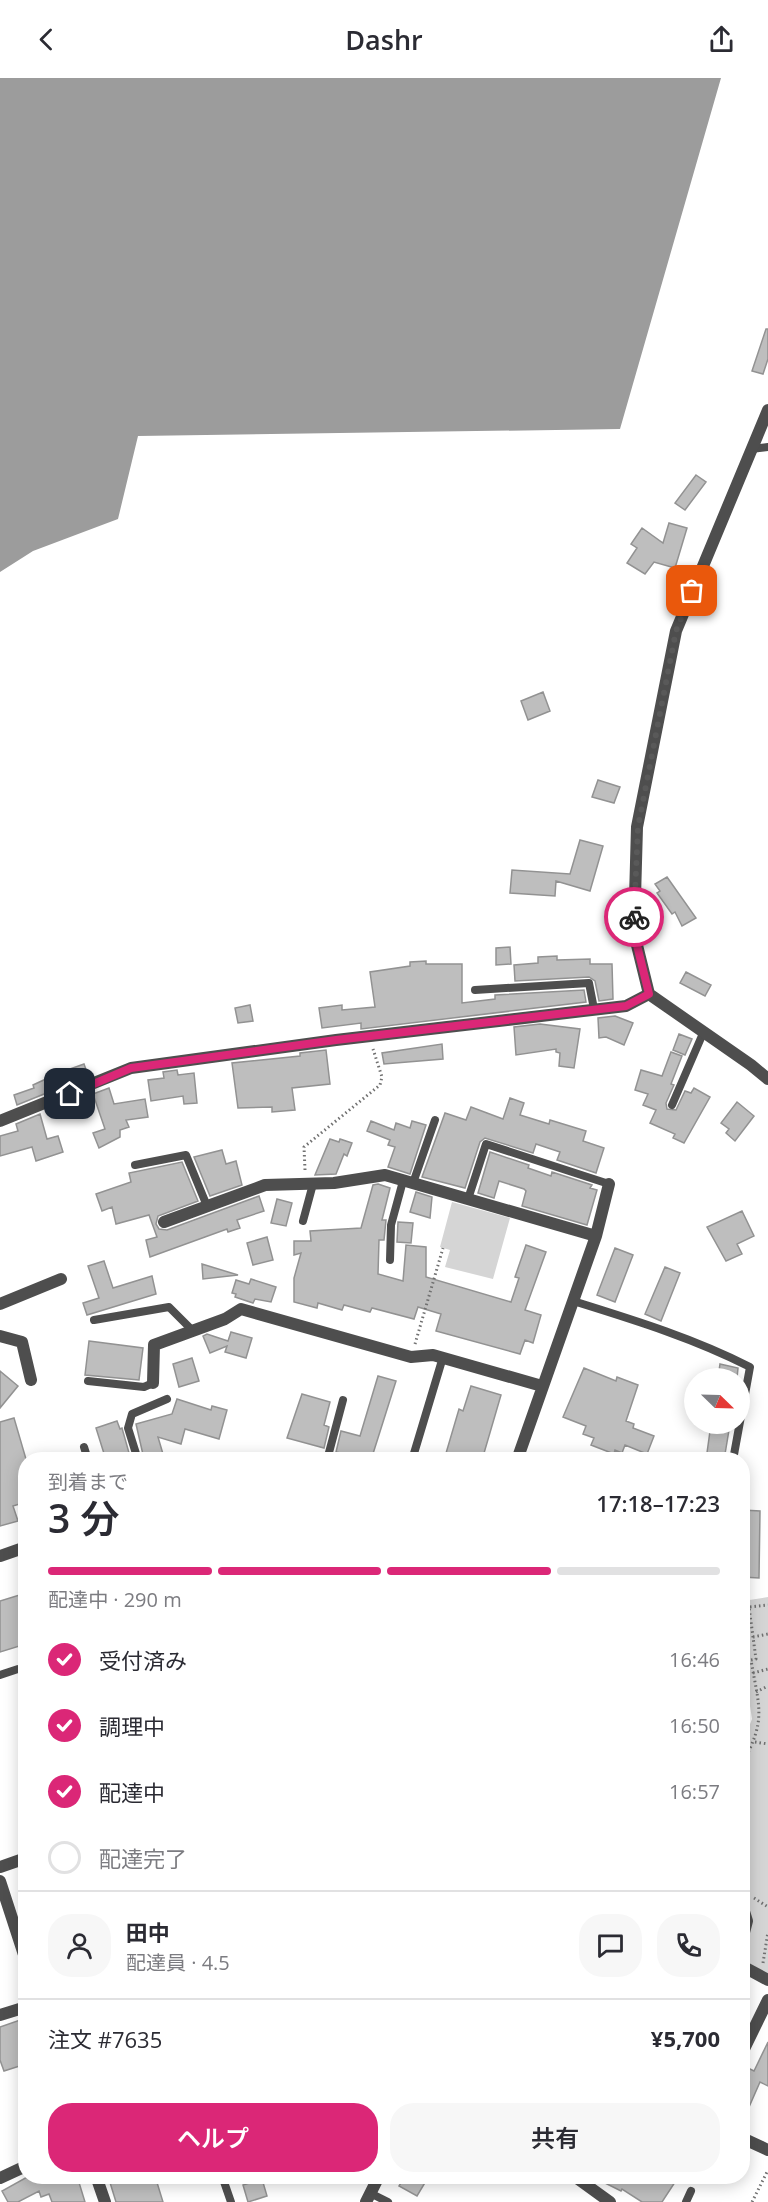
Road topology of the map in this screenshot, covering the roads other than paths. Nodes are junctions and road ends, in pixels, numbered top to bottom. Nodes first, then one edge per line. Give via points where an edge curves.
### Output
1 (768, 410) edge
2 (768, 447) edge
3 (751, 449) junction
4 (475, 990) dead end
5 (649, 994) junction
6 (594, 1010) junction
7 (704, 1031) junction
8 (768, 1079) edge
9 (672, 1105) dead end
10 (435, 1120) dead end
11 (0, 1121) edge
12 (135, 1165) dead end
13 (408, 1182) junction
14 (309, 1184) junction
15 (609, 1184) joint
16 (468, 1199) junction
17 (207, 1206) junction
18 (303, 1221) dead end
19 (164, 1222) dead end
20 (596, 1236) junction
21 (390, 1260) dead end
22 (61, 1279) dead end
23 (573, 1301) junction
24 (0, 1304) edge
25 (94, 1320) dead end
26 (193, 1331) junction
27 (0, 1336) edge
28 (443, 1357) junction
29 (31, 1380) dead end
30 (88, 1381) dead end
31 (153, 1383) joint
32 (542, 1386) junction
33 (167, 1399) dead end
34 (343, 1400) dead end
35 (84, 1447) dead end
36 (86, 1452) edge
37 (136, 1452) edge
38 (329, 1452) edge
39 (414, 1452) edge
40 (520, 1452) edge
41 (734, 1452) edge
42 (18, 1550) edge
43 (0, 1556) edge
44 (18, 1669) dead end
45 (0, 1675) edge
46 (18, 1861) edge
47 (0, 1867) edge
48 (0, 1881) edge
49 (18, 1936) edge
50 (750, 1970) edge
51 (764, 1978) edge
52 (768, 2000) edge
53 (18, 2009) edge
54 (0, 2015) edge
55 (750, 2037) edge
56 (750, 2142) edge
57 (768, 2150) edge
58 (18, 2170) edge
59 (0, 2178) edge
60 (99, 2184) edge
61 (225, 2184) edge
62 (375, 2184) edge
63 (588, 2184) edge
64 (691, 2191) dead end
65 (368, 2198) edge
66 (105, 2202) edge
67 (231, 2202) edge
68 (388, 2202) edge
69 (610, 2202) edge
70 (686, 2202) edge

1 - 3 street
2 - 3 lane
3 - 5 street via 676,631 638,827 634,933
4 - 6 lane via 589,983
5 - 6 street via 626,1006
5 - 7 street
6 - 11 street via 131,1068
7 - 8 street
7 - 9 lane
10 - 13 lane
12 - 17 lane via 186,1155
13 - 14 street via 385,1175
13 - 16 street
13 - 21 lane via 391,1225
14 - 17 street via 265,1185
14 - 18 lane
15 - 16 lane via 486,1144
15 - 20 street
16 - 20 street
17 - 19 street
20 - 23 street
22 - 24 street
23 - 32 street
23 - 41 lane via 661,1328 750,1367
25 - 26 lane via 169,1307
26 - 28 street via 241,1310 411,1357
26 - 31 street via 154,1345
27 - 29 street via 22,1342
28 - 32 street
28 - 39 lane
30 - 31 lane via 144,1387
32 - 40 street
33 - 37 lane via 132,1414 128,1428
34 - 38 lane
35 - 36 lane
42 - 43 street
44 - 45 lane
46 - 47 street
48 - 49 street
50 - 51 street
52 - 55 street
53 - 54 street
56 - 57 street
58 - 59 street
60 - 66 street
61 - 67 lane
62 - 65 street
63 - 69 street
64 - 70 lane
65 - 68 lane

